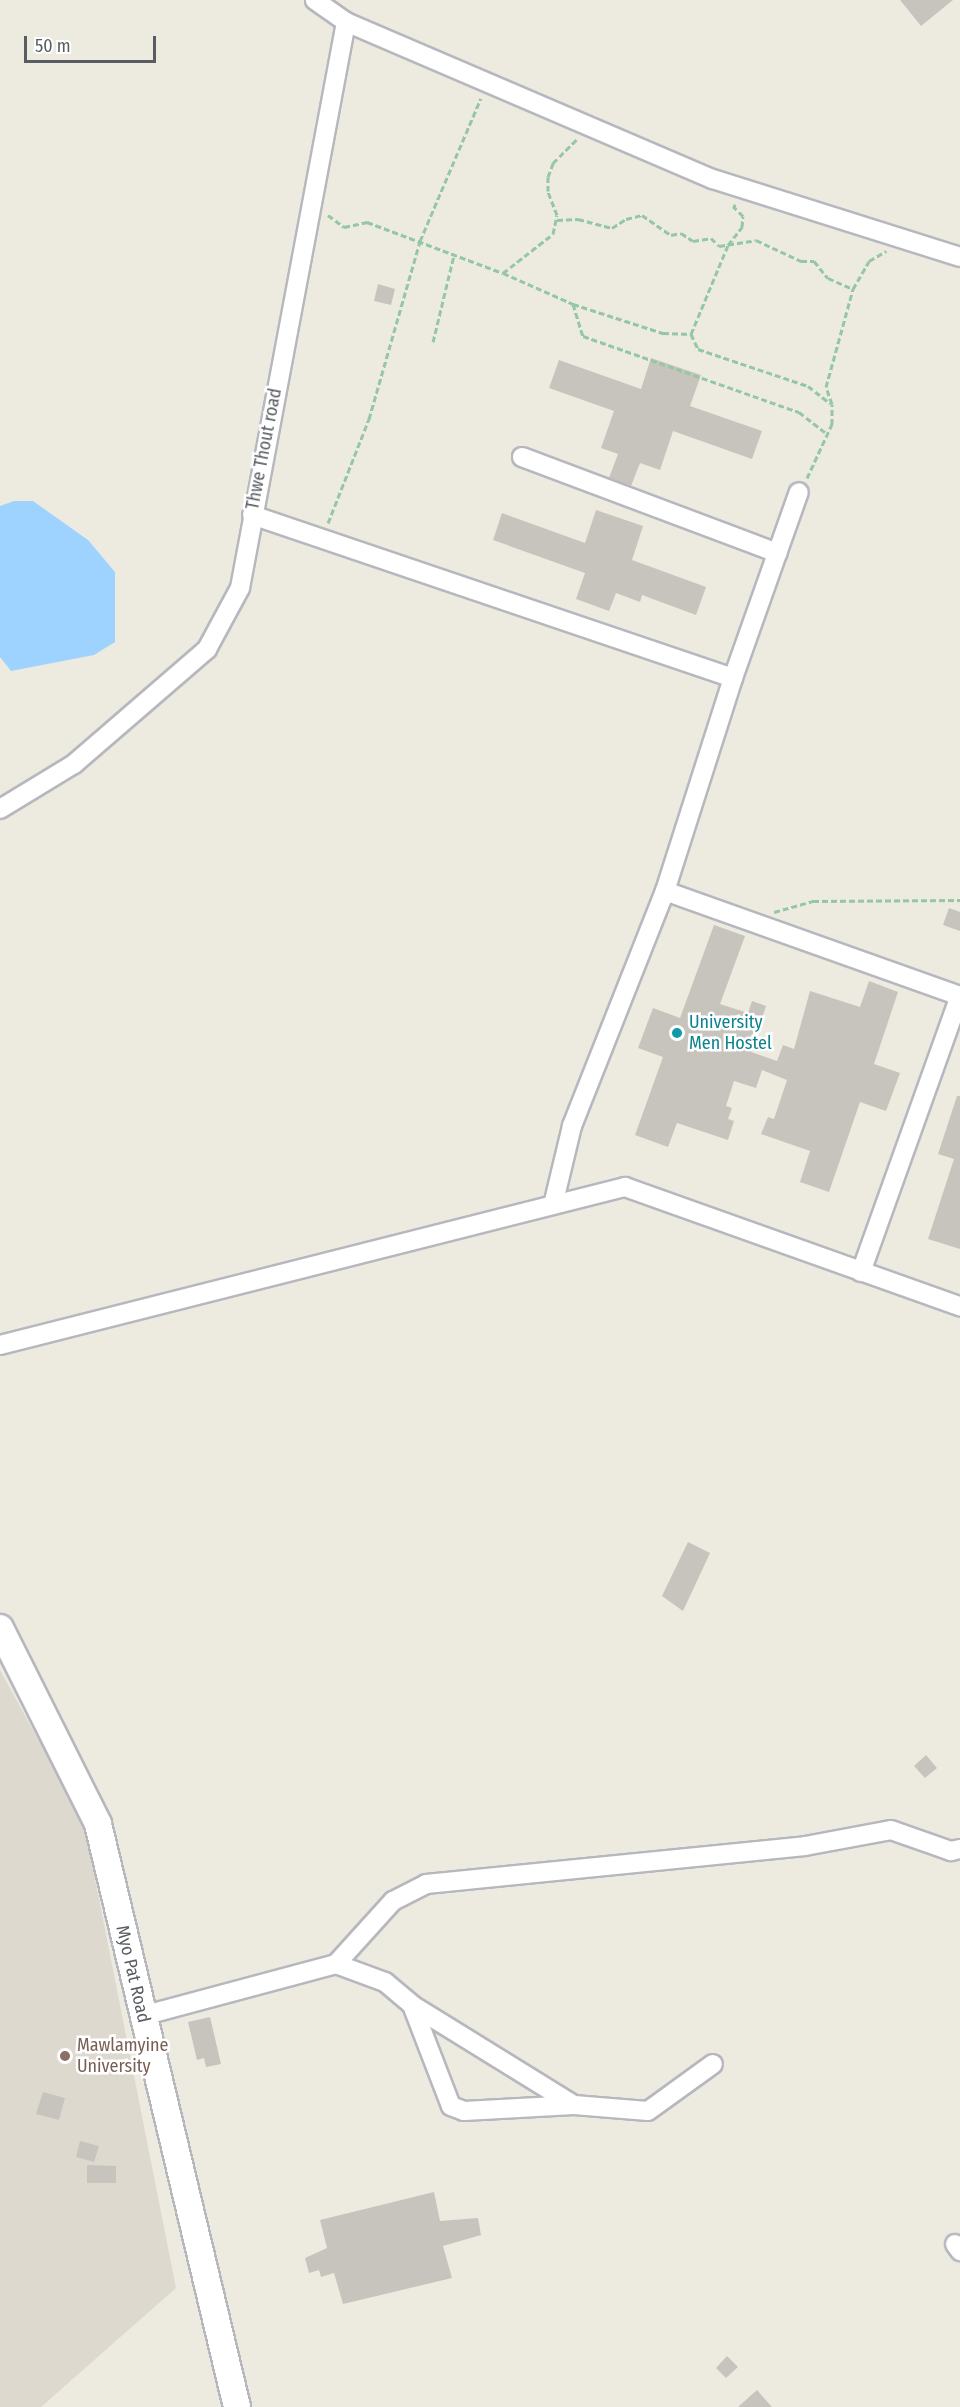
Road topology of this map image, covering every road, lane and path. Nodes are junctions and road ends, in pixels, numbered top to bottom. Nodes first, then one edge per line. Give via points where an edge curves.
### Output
1 (315, 0) edge
2 (346, 22) junction
3 (487, 82) junction
4 (585, 124) junction
5 (745, 189) junction
6 (311, 207) junction
7 (557, 220) junction
8 (892, 235) junction
9 (420, 241) junction
10 (728, 245) junction
11 (454, 255) junction
12 (960, 257) edge
13 (503, 273) junction
14 (853, 289) junction
15 (573, 304) junction
16 (691, 334) junction
17 (433, 342) dead end
18 (832, 404) junction
19 (827, 434) junction
20 (522, 458) dead end
21 (799, 492) joint
22 (252, 515) junction
23 (322, 538) junction
24 (778, 553) junction
25 (733, 678) junction
26 (0, 809) edge
27 (665, 891) junction
28 (960, 900) edge
29 (742, 920) junction
30 (960, 996) edge
31 (553, 1205) junction
32 (861, 1272) junction
33 (960, 1306) edge
34 (0, 1345) edge
35 (0, 1628) edge
36 (960, 1849) edge
37 (336, 1964) junction
38 (412, 2005) junction
39 (142, 2016) junction
40 (713, 2064) dead end
41 (574, 2104) junction
42 (237, 2407) edge

1 - 2 street
2 - 3 street
2 - 6 street, Thwe Thout road
3 - 4 street
3 - 9 path
4 - 5 street
4 - 7 path via 575,142 553,163 548,177
5 - 8 street
5 - 10 path via 744,199 733,206 743,216 742,227
6 - 9 path via 324,210 344,227 367,222
6 - 22 street, Thwe Thout road
7 - 10 path via 578,219 612,228 642,215 671,235 681,234 693,241 711,238 718,246
7 - 13 path via 553,234 541,247
8 - 12 street
8 - 14 path via 885,254 869,261
9 - 11 path
9 - 23 path via 369,419
10 - 14 path via 756,240 771,244 801,261 814,261 828,278
10 - 16 path
11 - 13 path
11 - 17 path
13 - 15 path
14 - 18 path via 826,387
15 - 16 path via 663,333
15 - 19 path via 583,336 799,412
16 - 18 path via 698,349 808,386
18 - 19 path via 832,424
19 - 21 path
20 - 24 street
21 - 24 street
22 - 23 street
22 - 26 street, Thwe Thout road via 240,588 207,649 74,764
23 - 25 street
24 - 25 street
25 - 27 street
27 - 29 street
27 - 31 street via 572,1126
28 - 29 path via 813,901
29 - 30 street
30 - 32 street
31 - 32 street via 625,1187
31 - 34 street
32 - 33 street
35 - 39 main road, Myo Pat Road via 98,1824
36 - 37 street via 951,1851 891,1830 805,1846 426,1884 393,1901
37 - 38 street via 385,1982
37 - 39 street
38 - 41 street
38 - 41 street via 451,2106 456,2109
39 - 42 main road, Myo Pat Road
40 - 41 street via 648,2111

